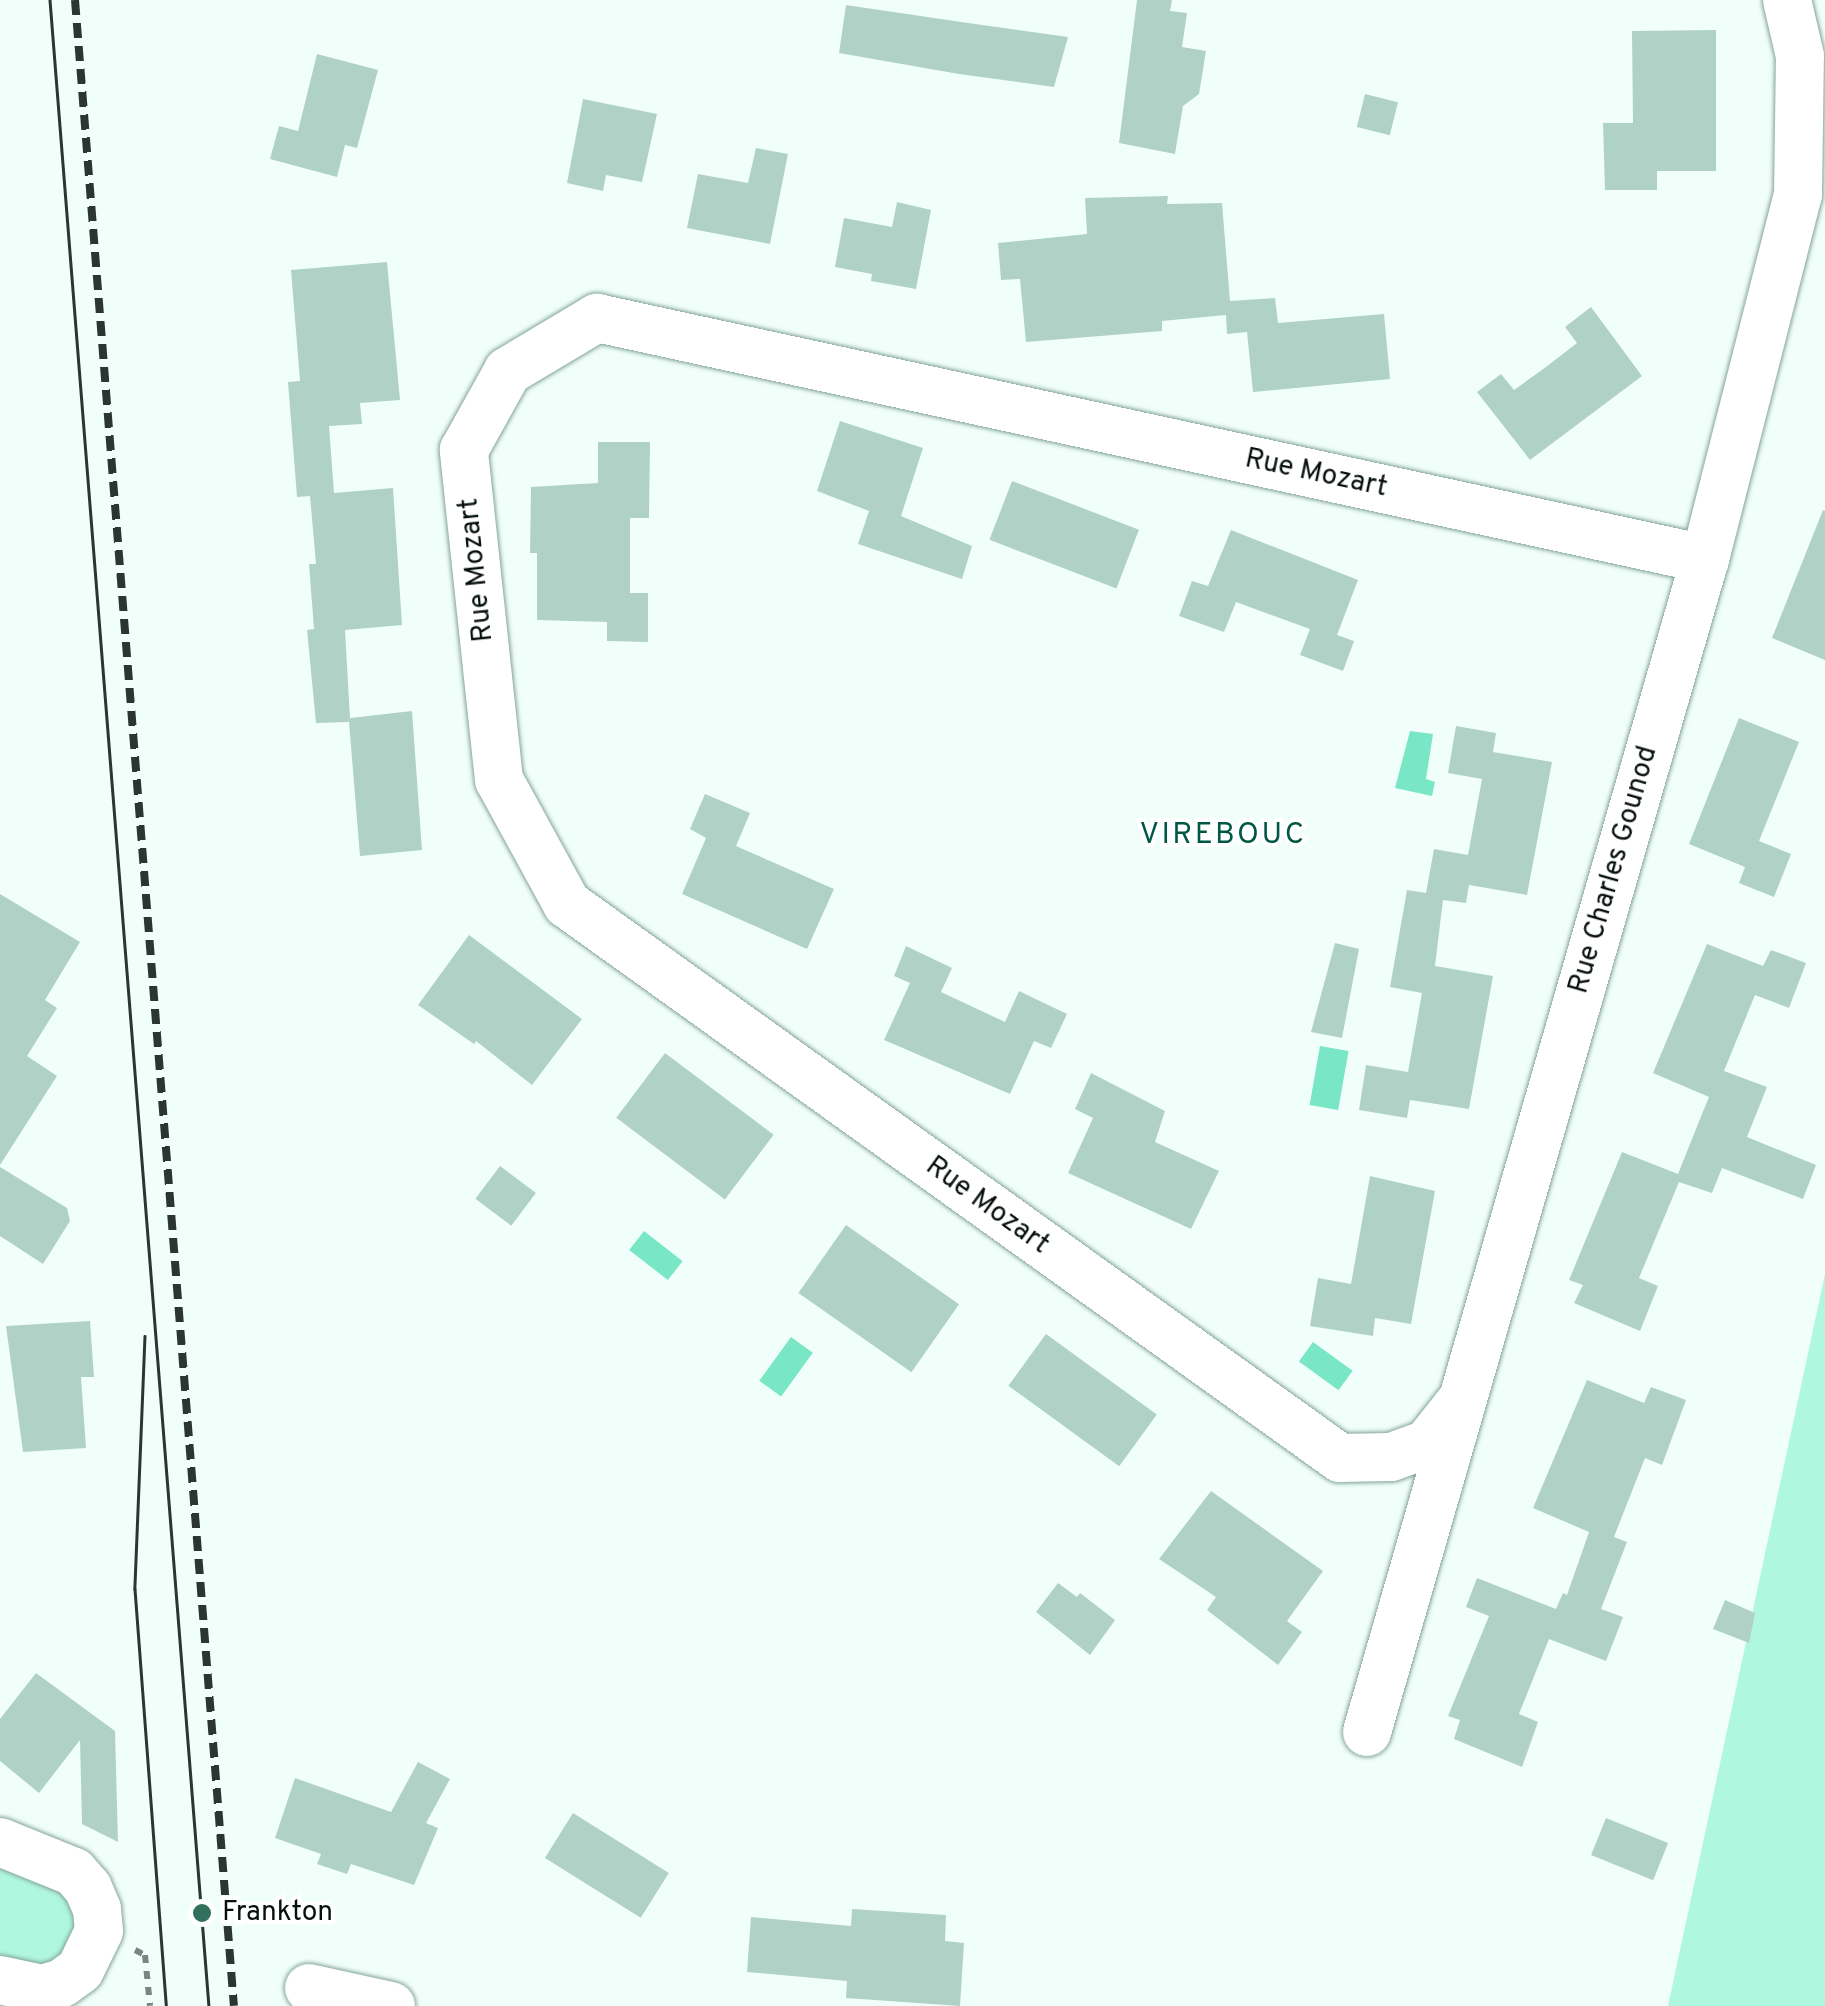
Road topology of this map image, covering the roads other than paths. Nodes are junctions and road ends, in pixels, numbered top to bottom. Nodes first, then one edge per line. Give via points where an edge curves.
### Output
1 (1787, 0) edge
2 (1705, 558) junction
3 (1460, 1401) junction
4 (1367, 1732) dead end
5 (0, 1842) edge
6 (0, 1980) edge
7 (309, 1988) dead end
8 (391, 2006) edge

1 - 2 street, Rue Charles Gounod via 1800,56 1798,196
2 - 3 street, Rue Charles Gounod
2 - 3 street, Rue Mozart via 597,318 508,371 464,450 499,780 567,904 1340,1458 1391,1457 1426,1444
3 - 4 street, Rue Charles Gounod
5 - 6 street via 74,1872 97,1908 98,1930 80,1970 62,1982 42,1988
7 - 8 street

